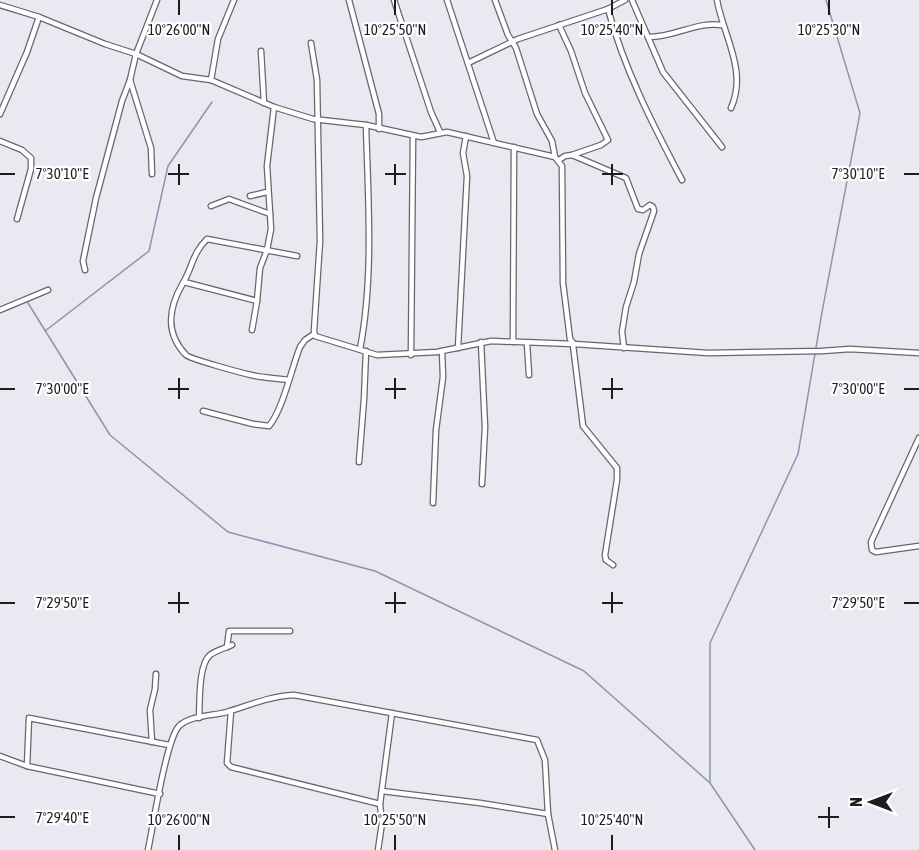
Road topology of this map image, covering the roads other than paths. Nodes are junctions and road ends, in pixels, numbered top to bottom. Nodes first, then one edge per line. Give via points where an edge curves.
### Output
1 (157, 0) edge
2 (234, 0) edge
3 (349, 0) edge
4 (394, 0) edge
5 (447, 0) edge
6 (495, 0) edge
7 (625, 0) edge
8 (632, 0) edge
9 (717, 0) edge
10 (0, 5) edge
11 (608, 9) junction
12 (39, 17) junction
13 (559, 25) junction
14 (722, 25) junction
15 (648, 37) junction
16 (513, 42) junction
17 (311, 43) dead end
18 (261, 51) dead end
19 (136, 54) junction
20 (468, 63) junction
21 (130, 80) junction
22 (211, 80) junction
23 (264, 103) junction
24 (274, 107) junction
25 (731, 108) dead end
26 (0, 114) edge
27 (316, 120) junction
28 (366, 125) junction
29 (379, 129) junction
30 (440, 132) junction
31 (414, 136) junction
32 (466, 136) junction
33 (0, 141) edge
34 (494, 143) junction
35 (514, 147) junction
36 (722, 147) dead end
37 (572, 155) junction
38 (557, 159) junction
39 (152, 174) dead end
40 (682, 180) dead end
41 (267, 192) junction
42 (250, 196) dead end
43 (212, 206) dead end
44 (270, 214) junction
45 (17, 219) dead end
46 (267, 250) junction
47 (297, 256) dead end
48 (85, 270) dead end
49 (184, 282) junction
50 (48, 290) dead end
51 (257, 301) junction
52 (0, 310) edge
53 (252, 330) dead end
54 (314, 334) junction
55 (481, 342) junction
56 (513, 342) junction
57 (527, 342) junction
58 (574, 344) junction
59 (458, 348) junction
60 (624, 348) junction
61 (363, 350) junction
62 (442, 351) junction
63 (919, 353) edge
64 (411, 355) junction
65 (529, 375) dead end
66 (288, 380) junction
67 (203, 411) dead end
68 (919, 438) edge
69 (359, 462) dead end
70 (482, 484) dead end
71 (433, 503) dead end
72 (919, 546) edge
73 (613, 565) dead end
74 (290, 631) dead end
75 (156, 674) dead end
76 (231, 711) junction
77 (392, 714) junction
78 (199, 718) junction
79 (152, 741) junction
80 (169, 745) junction
81 (0, 756) edge
82 (27, 766) junction
83 (382, 791) junction
84 (160, 794) junction
85 (380, 804) junction
86 (548, 814) junction
87 (143, 842) dead end
88 (149, 844) junction
89 (148, 850) edge
90 (378, 850) edge
91 (555, 850) edge

1 - 19 street
2 - 22 street via 218,39
3 - 29 street via 379,114
4 - 30 street
5 - 20 street
6 - 16 street
7 - 11 street
8 - 15 street
9 - 14 street
10 - 12 street
11 - 13 street
11 - 40 street via 628,70
12 - 19 street
12 - 26 street
13 - 16 street
13 - 37 street via 608,140
14 - 15 street
14 - 25 street via 729,36 737,79
15 - 36 street via 663,72
16 - 20 street
16 - 38 street
17 - 27 street via 317,80
18 - 23 street
19 - 21 street
19 - 22 street via 182,76
20 - 34 street
21 - 39 street via 150,148
21 - 48 street via 96,198 82,261
22 - 23 street
23 - 24 street
24 - 27 street
24 - 41 street
27 - 28 street
27 - 54 street via 320,241
28 - 29 street
28 - 61 street via 369,233
29 - 31 street
30 - 31 street
30 - 32 street
31 - 64 street
32 - 34 street
32 - 59 street
33 - 45 street via 31,158
34 - 35 street
35 - 38 street
35 - 56 street
37 - 38 street
37 - 60 street via 622,175 629,182 639,209 650,206 654,211 626,307
38 - 58 street via 562,166 563,283 570,339
41 - 42 street
41 - 44 street
43 - 44 street via 229,199
44 - 46 street
46 - 47 street
46 - 49 street via 207,239 194,254
46 - 51 street via 260,268
49 - 51 street
49 - 66 street via 176,294 169,325 187,356 249,375
50 - 52 street
51 - 53 street
54 - 61 street
54 - 66 street via 300,347
55 - 56 street
55 - 59 street
55 - 70 street
56 - 57 street
57 - 58 street
57 - 65 street
58 - 60 street
58 - 73 street via 583,426 617,468 605,555
59 - 62 street
60 - 63 street via 708,353 850,349
61 - 64 street via 377,355
61 - 69 street
62 - 64 street
62 - 71 street
66 - 67 street via 281,405 269,426
68 - 72 street via 871,542 876,552
74 - 78 street via 229,631 229,646 209,656 204,665
75 - 79 street via 150,710
76 - 77 street via 268,698 294,695
76 - 78 street
76 - 85 street via 227,763 231,767
77 - 83 street
77 - 86 street via 537,740 545,760
78 - 80 street via 178,727
79 - 80 street
79 - 82 street via 29,718
80 - 84 street
81 - 82 street
82 - 84 street
83 - 85 street
83 - 86 street
84 - 88 street
85 - 90 street
86 - 91 street
87 - 88 street
88 - 89 street

